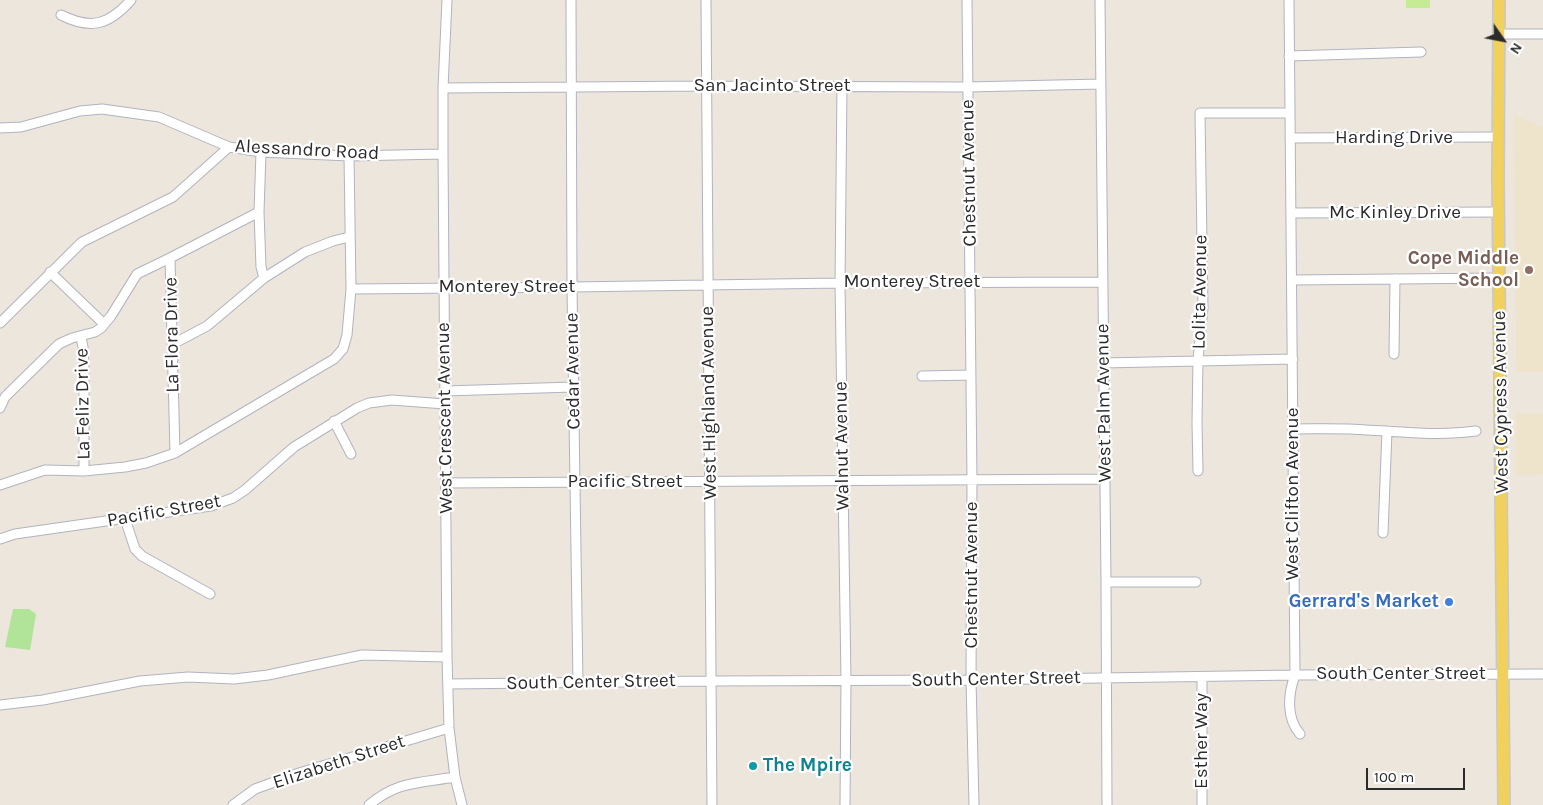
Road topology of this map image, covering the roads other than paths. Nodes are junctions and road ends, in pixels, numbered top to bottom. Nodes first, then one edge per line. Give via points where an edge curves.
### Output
1 (131, 0) edge
2 (448, 0) edge
3 (571, 0) edge
4 (706, 0) edge
5 (967, 0) edge
6 (1100, 0) edge
7 (1290, 0) edge
8 (1499, 0) edge
9 (62, 15) dead end
10 (1499, 34) junction
11 (1543, 34) edge
12 (1421, 52) dead end
13 (1289, 56) junction
14 (1101, 84) junction
15 (706, 86) junction
16 (842, 86) junction
17 (967, 87) junction
18 (443, 88) junction
19 (572, 88) junction
20 (1290, 113) junction
21 (0, 128) edge
22 (1498, 137) junction
23 (1290, 138) junction
24 (229, 148) junction
25 (260, 152) junction
26 (443, 154) junction
27 (349, 156) junction
28 (259, 212) junction
29 (1499, 212) junction
30 (1291, 213) junction
31 (349, 237) junction
32 (170, 258) junction
33 (50, 272) junction
34 (264, 278) junction
35 (1500, 278) junction
36 (1395, 279) junction
37 (1292, 280) junction
38 (970, 282) junction
39 (1102, 282) junction
40 (840, 283) junction
41 (708, 285) junction
42 (444, 287) junction
43 (572, 287) junction
44 (351, 289) junction
45 (4, 315) edge
46 (0, 322) edge
47 (104, 324) junction
48 (81, 336) junction
49 (173, 344) junction
50 (1394, 354) dead end
51 (1292, 359) junction
52 (1198, 360) junction
53 (1103, 363) junction
54 (971, 375) junction
55 (922, 376) dead end
56 (573, 388) junction
57 (445, 391) junction
58 (445, 404) junction
59 (0, 408) edge
60 (334, 422) junction
61 (1293, 429) junction
62 (1387, 431) junction
63 (1476, 431) dead end
64 (175, 453) junction
65 (351, 454) dead end
66 (1198, 471) dead end
67 (84, 472) junction
68 (1104, 479) junction
69 (972, 480) junction
70 (710, 481) junction
71 (843, 481) junction
72 (575, 482) junction
73 (446, 483) junction
74 (0, 485) edge
75 (125, 519) junction
76 (1383, 533) dead end
77 (0, 539) edge
78 (1106, 582) junction
79 (1196, 582) dead end
80 (210, 594) dead end
81 (447, 657) junction
82 (1504, 674) junction
83 (1543, 674) edge
84 (1295, 675) junction
85 (1202, 676) junction
86 (1107, 678) junction
87 (846, 680) junction
88 (971, 680) junction
89 (711, 681) junction
90 (578, 682) junction
91 (448, 684) junction
92 (0, 705) edge
93 (448, 728) junction
94 (1300, 734) dead end
95 (455, 777) junction
96 (233, 805) edge
97 (368, 805) edge
98 (462, 805) edge
99 (712, 805) edge
100 (845, 805) edge
101 (974, 805) edge
102 (1107, 805) edge
103 (1202, 805) edge
104 (1504, 805) edge

1 - 9 street via 119,13 104,21 77,23
2 - 18 street, West Crescent Avenue
3 - 19 street, Cedar Avenue
4 - 15 street, West Highland Avenue
5 - 17 street, Chestnut Avenue
6 - 14 street, West Palm Avenue
7 - 13 street
8 - 10 main road, West Cypress Avenue
10 - 11 street
10 - 22 main road, West Cypress Avenue
12 - 13 street
13 - 20 street
14 - 17 street, San Jacinto Street
14 - 39 street, West Palm Avenue
15 - 16 street, San Jacinto Street
15 - 19 street, San Jacinto Street
15 - 41 street, West Highland Avenue
16 - 17 street, San Jacinto Street
16 - 40 street, Walnut Avenue
17 - 38 street, Chestnut Avenue
18 - 19 street, San Jacinto Street
18 - 26 street, West Crescent Avenue
19 - 43 street, Cedar Avenue
20 - 23 street
20 - 52 street, Lolita Avenue via 1200,113 1202,308
21 - 24 street, Alessandro Road via 21,127 102,109 159,117
22 - 23 street, Harding Drive
22 - 29 main road, West Cypress Avenue
23 - 30 street
24 - 25 street, Alessandro Road
24 - 33 street via 173,197 82,242
25 - 27 street, Alessandro Road
25 - 28 street
26 - 27 street, Alessandro Road
26 - 42 street, West Crescent Avenue
27 - 31 street
28 - 32 street, La Flora Drive
28 - 34 street
29 - 30 street, Mc Kinley Drive
29 - 35 main road, West Cypress Avenue
30 - 37 street, West Clifton Avenue
31 - 34 street via 305,252
31 - 44 street
32 - 47 street via 136,274
32 - 49 street, La Flora Drive
33 - 45 street
33 - 47 street, La Feliz Drive
34 - 49 street via 207,326
35 - 36 street
35 - 82 main road, West Cypress Avenue
36 - 37 street
36 - 50 street
37 - 51 street, West Clifton Avenue
38 - 39 street, Monterey Street
38 - 40 street, Monterey Street
38 - 54 street, Chestnut Avenue
39 - 53 street, West Palm Avenue
40 - 41 street, Monterey Street
40 - 71 street, Walnut Avenue
41 - 43 street, Monterey Street
41 - 70 street, West Highland Avenue
42 - 43 street, Monterey Street
42 - 44 street, Monterey Street
42 - 57 street, West Crescent Avenue
43 - 56 street, Cedar Avenue
44 - 64 street via 348,335 343,349 334,359
45 - 46 street
47 - 48 street via 95,332
48 - 59 street via 59,344 5,397
48 - 67 street, La Feliz Drive via 84,347
49 - 64 street, La Flora Drive
51 - 52 street
51 - 61 street, West Clifton Avenue
52 - 53 street
52 - 66 street, Lolita Avenue
53 - 68 street, West Palm Avenue
54 - 55 street
54 - 69 street, Chestnut Avenue
56 - 57 street
56 - 72 street, Cedar Avenue
57 - 58 street, West Crescent Avenue
58 - 60 street, Pacific Street via 392,400 369,403
58 - 73 street, West Crescent Avenue
60 - 65 street
60 - 75 street, Pacific Street via 294,447 233,498 211,506
61 - 62 street
61 - 84 street, West Clifton Avenue
62 - 63 street via 1457,434
62 - 76 street
64 - 67 street via 132,466
67 - 74 street via 51,469
68 - 69 street, Pacific Street
68 - 78 street, West Palm Avenue
69 - 71 street, Pacific Street
69 - 88 street, Chestnut Avenue
70 - 71 street, Pacific Street
70 - 72 street, Pacific Street
70 - 89 street, West Highland Avenue
71 - 87 street, Walnut Avenue
72 - 73 street, Pacific Street
72 - 90 street, Cedar Avenue
73 - 81 street, West Crescent Avenue
75 - 77 street, Pacific Street via 15,534
75 - 80 street via 135,549 142,556
78 - 79 street
78 - 86 street, West Palm Avenue
81 - 91 street, West Crescent Avenue
81 - 92 street via 362,654 268,675 140,681 44,700
82 - 83 street, South Center Street
82 - 84 street, South Center Street
82 - 104 main road, West Cypress Avenue
84 - 85 street, South Center Street
84 - 94 street, West Clifton Avenue via 1290,708 1294,728
85 - 86 street, South Center Street
85 - 103 street, Esther Way
86 - 88 street, South Center Street
86 - 102 street, West Palm Avenue
87 - 88 street, South Center Street
87 - 89 street, South Center Street
87 - 100 street, Walnut Avenue
88 - 101 street, Chestnut Avenue
89 - 90 street, South Center Street
89 - 99 street, West Highland Avenue
90 - 91 street, South Center Street
91 - 93 street, West Crescent Avenue
93 - 95 street, West Crescent Avenue
93 - 96 street, Elizabeth Street via 299,773 255,789
95 - 97 street via 401,786
95 - 98 street, West Crescent Avenue

